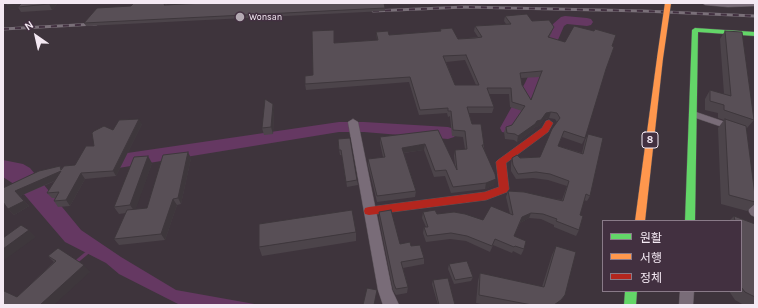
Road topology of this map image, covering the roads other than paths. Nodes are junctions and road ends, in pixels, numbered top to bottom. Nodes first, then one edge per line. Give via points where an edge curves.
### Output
1 (668, 3) edge
2 (705, 3) edge
3 (755, 4) edge
4 (755, 34) edge
5 (693, 114) junction
6 (549, 123) dead end
7 (353, 126) dead end
8 (745, 132) edge
9 (751, 184) edge
10 (369, 211) junction
11 (755, 212) edge
12 (640, 220) edge
13 (690, 220) edge
14 (631, 292) edge
15 (687, 292) edge
16 (392, 305) edge
17 (630, 305) edge
18 (686, 305) edge

1 - 12 main road, 8, bridge
2 - 3 street
4 - 5 main road via 695,30
5 - 8 street
5 - 13 main road
6 - 10 main road via 545,130 501,162 504,189 486,196
7 - 10 street
9 - 11 street
10 - 16 street via 385,290
14 - 17 main road
15 - 18 street

